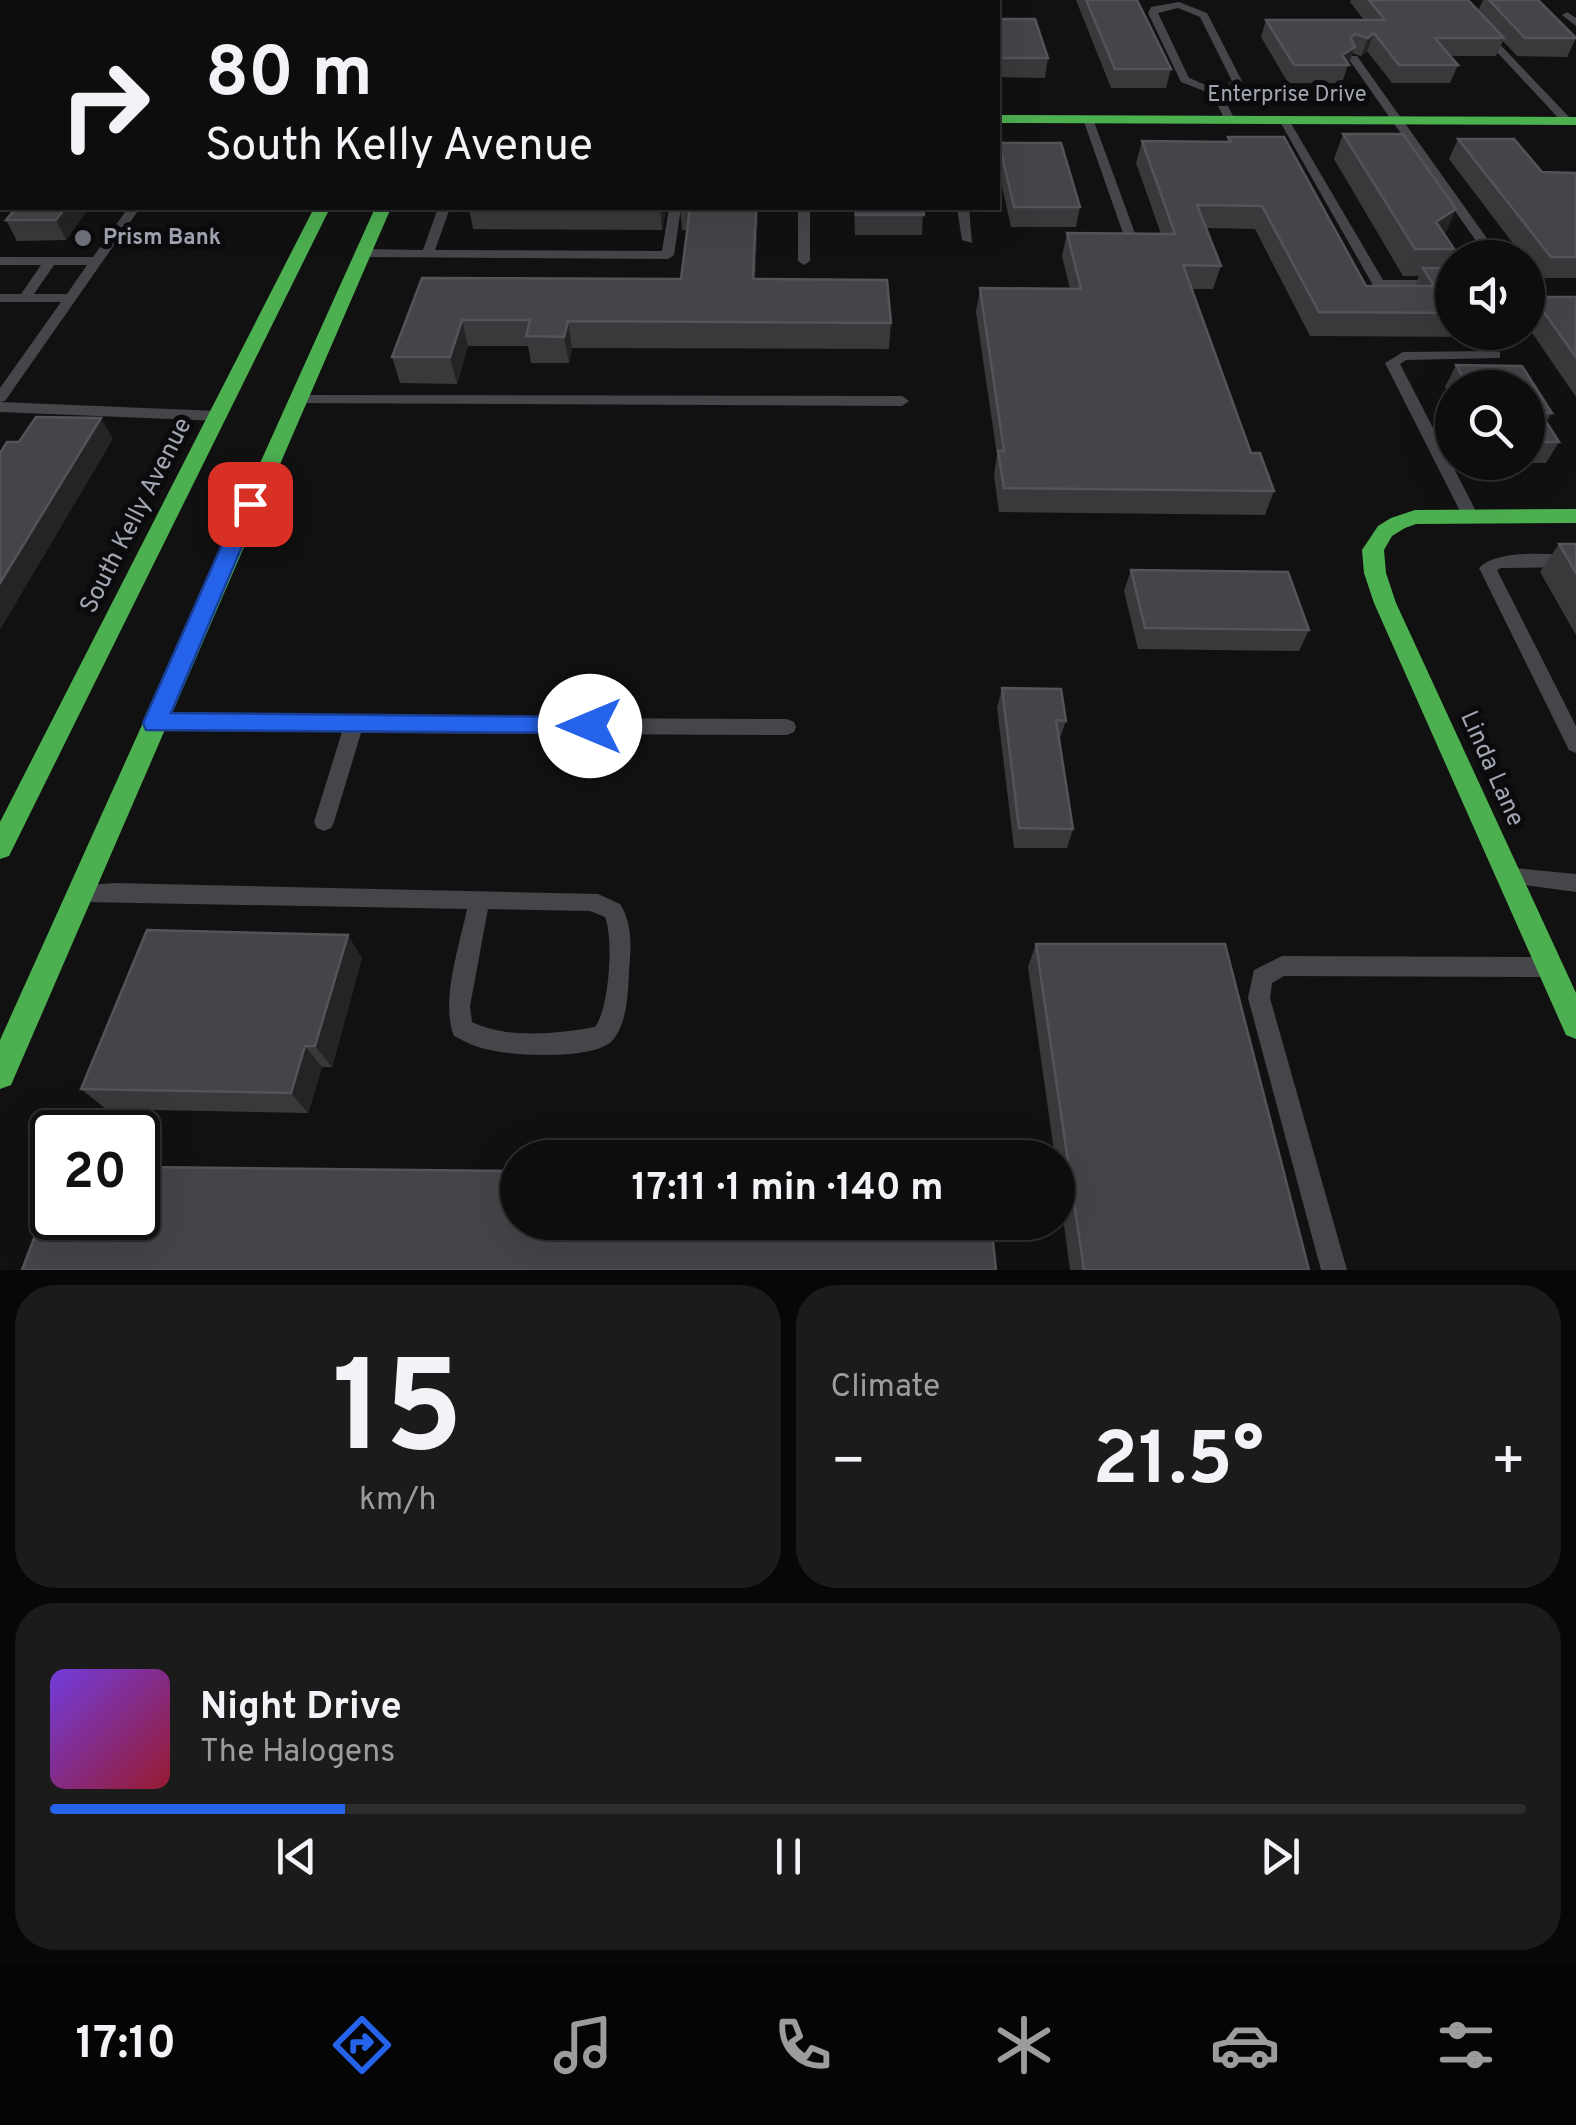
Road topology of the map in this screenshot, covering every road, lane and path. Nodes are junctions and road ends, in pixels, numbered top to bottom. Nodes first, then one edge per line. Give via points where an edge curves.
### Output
1 (1475, 23) edge
2 (1353, 58) edge
3 (1216, 92) junction
4 (1000, 119) edge
5 (1088, 119) junction
6 (1230, 120) junction
7 (1284, 120) junction
8 (1397, 121) junction
9 (1571, 121) edge
10 (133, 210) edge
11 (321, 210) edge
12 (382, 210) edge
13 (443, 210) edge
14 (674, 210) edge
15 (804, 210) edge
16 (963, 210) edge
17 (1130, 236) edge
18 (968, 240) dead end
19 (1482, 240) edge
20 (364, 252) junction
21 (428, 254) junction
22 (804, 260) dead end
23 (0, 261) edge
24 (50, 261) junction
25 (97, 261) junction
26 (1435, 284) edge
27 (0, 298) edge
28 (25, 298) junction
29 (71, 298) junction
30 (1495, 355) dead end
31 (0, 398) edge
32 (902, 401) dead end
33 (286, 402) junction
34 (0, 407) edge
35 (228, 414) junction
36 (1470, 515) junction
37 (1576, 516) edge
38 (1576, 561) edge
39 (155, 723) junction
40 (354, 725) junction
41 (787, 728) dead end
42 (1576, 744) edge
43 (324, 822) dead end
44 (0, 848) edge
45 (1510, 877) junction
46 (1576, 882) edge
47 (80, 893) junction
48 (479, 899) junction
49 (1550, 967) junction
50 (1576, 1025) edge
51 (0, 1074) edge
52 (1334, 1270) edge

1 - 9 lane
2 - 8 lane
3 - 3 lane via 1184,80 1154,9 1179,5 1204,15 1237,82
3 - 6 lane
4 - 5 main road, Enterprise Drive
5 - 6 main road, Enterprise Drive
5 - 17 lane
6 - 7 main road, Enterprise Drive
7 - 8 main road, Enterprise Drive
7 - 26 lane via 1379,284
8 - 9 main road, Enterprise Drive
8 - 19 lane
10 - 25 lane
11 - 35 main road, South Kelly Avenue
12 - 20 main road
13 - 21 lane
14 - 21 lane via 668,255
15 - 22 lane
16 - 18 lane
20 - 21 lane
20 - 33 main road
23 - 24 lane
24 - 25 lane
24 - 28 lane
25 - 29 lane
27 - 28 lane
28 - 29 lane
29 - 31 lane
30 - 36 lane via 1403,356 1392,363
32 - 33 lane
33 - 39 main road
34 - 35 lane
35 - 44 main road, South Kelly Avenue
36 - 37 main road
36 - 45 main road, Linda Lane via 1396,523 1371,552 1373,573
38 - 42 lane via 1499,562 1487,568
39 - 40 lane
39 - 47 main road
40 - 41 lane
40 - 43 lane
45 - 46 lane
45 - 49 main road, Linda Lane
47 - 48 lane
47 - 51 main road
48 - 48 lane via 590,902 617,917 614,1007 601,1037 488,1041 462,1028 459,1006
49 - 50 main road, Linda Lane
49 - 52 lane via 1282,966 1262,977 1259,998

